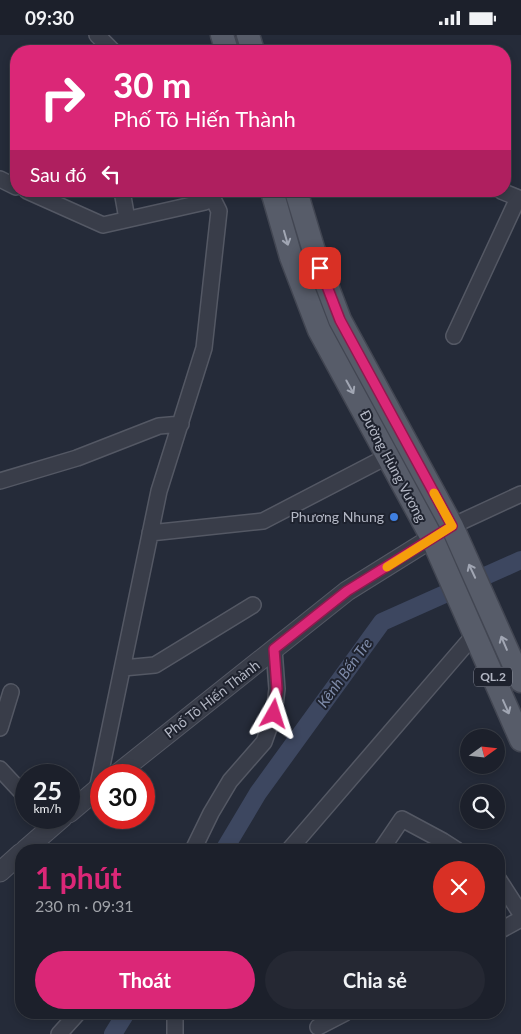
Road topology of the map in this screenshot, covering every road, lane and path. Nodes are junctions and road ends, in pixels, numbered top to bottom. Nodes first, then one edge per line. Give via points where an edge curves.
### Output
1 (97, 35) edge
2 (107, 45) edge
3 (40, 197) edge
4 (123, 197) edge
5 (209, 197) edge
6 (215, 197) edge
7 (274, 197) edge
8 (298, 197) edge
9 (520, 199) edge
10 (128, 219) junction
11 (454, 336) dead end
12 (181, 425) junction
13 (388, 455) junction
14 (0, 481) edge
15 (521, 494) edge
16 (455, 532) junction
17 (150, 533) junction
18 (435, 545) junction
19 (253, 605) dead end
20 (474, 635) junction
21 (274, 649) junction
22 (123, 667) junction
23 (521, 681) edge
24 (11, 692) dead end
25 (0, 727) edge
26 (521, 740) edge
27 (104, 764) edge
28 (130, 764) edge
29 (0, 769) edge
30 (15, 785) edge
31 (90, 796) edge
32 (80, 804) edge
33 (45, 829) edge
34 (31, 844) edge
35 (197, 844) edge
36 (295, 844) edge
37 (385, 844) edge
38 (448, 844) edge
39 (15, 858) edge
40 (0, 872) edge
41 (505, 889) edge
42 (521, 914) edge
43 (521, 919) edge
44 (505, 928) edge
45 (73, 1019) edge
46 (175, 1019) edge
47 (332, 1019) edge
48 (318, 1027) dead end
49 (59, 1034) edge
50 (175, 1034) edge

1 - 2 street
3 - 10 street via 103,225
4 - 10 street
5 - 10 street via 205,202
6 - 12 street via 219,211 204,348
7 -> 13 main road, Đường Hùng Vương / QL.2 via 291,257 319,330
8 - 16 main road, Đường Hùng Vương / QL.2 via 340,320
9 - 11 street
12 - 14 street via 159,426 77,458
12 - 17 street via 159,491
13 - 17 street via 263,521
13 - 18 main road, Đường Hùng Vương / QL.2
15 - 16 street
16 - 18 main road
23 -> 16 main road, Đường Hùng Vương / QL.2
17 - 22 street
18 - 20 main road, Đường Hùng Vương / QL.2
18 - 21 street, Phố Tô Hiến Thành via 347,591
19 - 22 street via 155,665
20 -> 26 main road, Đường Hùng Vương / QL.2
20 - 36 street
21 - 28 street, Phố Tô Hiến Thành
21 - 35 street via 277,689 274,714 264,743 230,781
22 - 27 street
24 - 25 street
29 - 30 street
31 - 32 street
33 - 34 street
37 - 38 street via 402,819
39 - 40 street
41 - 42 street
43 - 44 street
45 - 49 street
46 - 50 street
47 - 48 street

